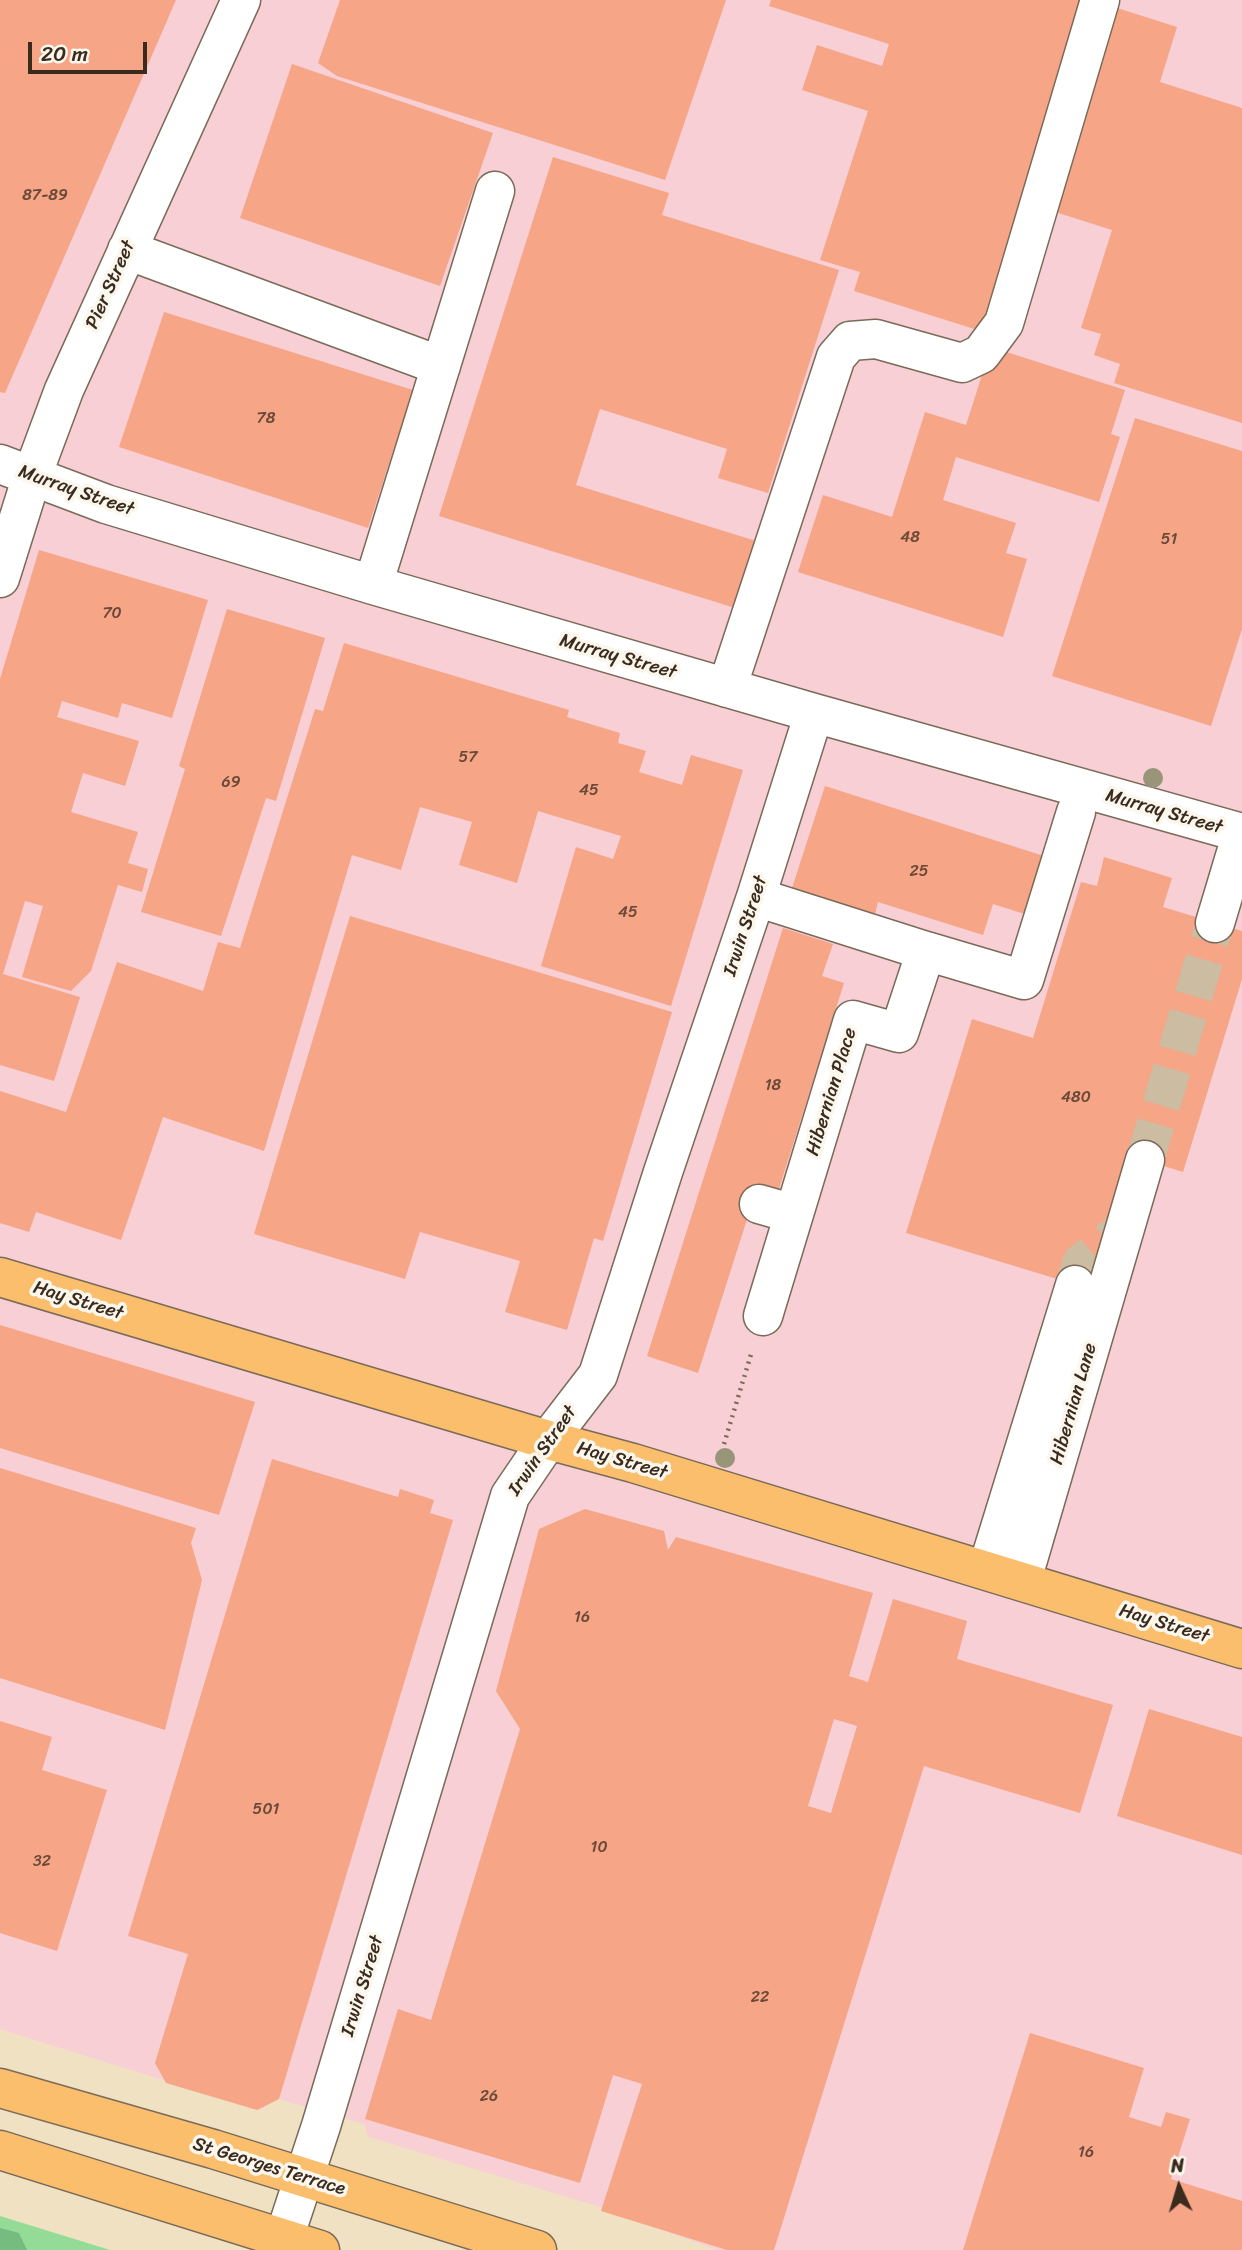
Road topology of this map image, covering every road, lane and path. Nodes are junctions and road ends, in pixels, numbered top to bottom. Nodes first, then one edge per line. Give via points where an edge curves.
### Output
1 (241, 0) edge
2 (1100, 0) edge
3 (495, 191) dead end
4 (127, 250) junction
5 (441, 366) junction
6 (16, 470) edge
7 (0, 578) edge
8 (373, 585) junction
9 (727, 688) junction
10 (814, 713) junction
11 (1076, 812) dead end
12 (1242, 833) edge
13 (757, 897) junction
14 (1215, 923) tunnel mouth
15 (926, 951) junction
16 (1145, 1160) tunnel mouth
17 (0, 1277) edge
18 (1075, 1285) tunnel mouth
19 (763, 1316) dead end
20 (741, 1385) dead end
21 (548, 1440) junction
22 (724, 1444) dead end
23 (1004, 1575) junction
24 (1242, 1648) edge
25 (0, 2088) edge
26 (0, 2150) edge
27 (303, 2177) junction
28 (284, 2238) junction
29 (320, 2250) edge
30 (537, 2250) edge

1 - 4 street, Pier Street
2 - 9 street via 1004,323 981,354 962,363 876,339 850,341 836,357
3 - 5 street
4 - 5 street
4 - 6 street, Pier Street via 64,390
5 - 8 street
6 - 7 street, Pier Street
6 - 8 street, Murray Street via 106,504
8 - 9 street, Murray Street
9 - 10 street, Murray Street
10 - 12 street, Murray Street
10 - 13 street, Irwin Street
11 - 15 street via 1024,980
12 - 14 street
13 - 15 street
13 - 21 street, Irwin Street via 598,1375
15 - 19 street, Hibernian Place via 899,1033 853,1020 777,1209
16 - 23 street, Hibernian Lane
17 - 21 main road, Hay Street
18 - 23 street, Hibernian Lane
20 - 22 path
21 - 23 main road, Hay Street
21 - 27 street, Irwin Street via 510,1496
23 - 24 main road, Hay Street
25 - 27 main road, St Georges Terrace
26 - 28 main road
27 - 28 street, Irwin Street
27 - 30 main road, St Georges Terrace
28 - 29 main road

